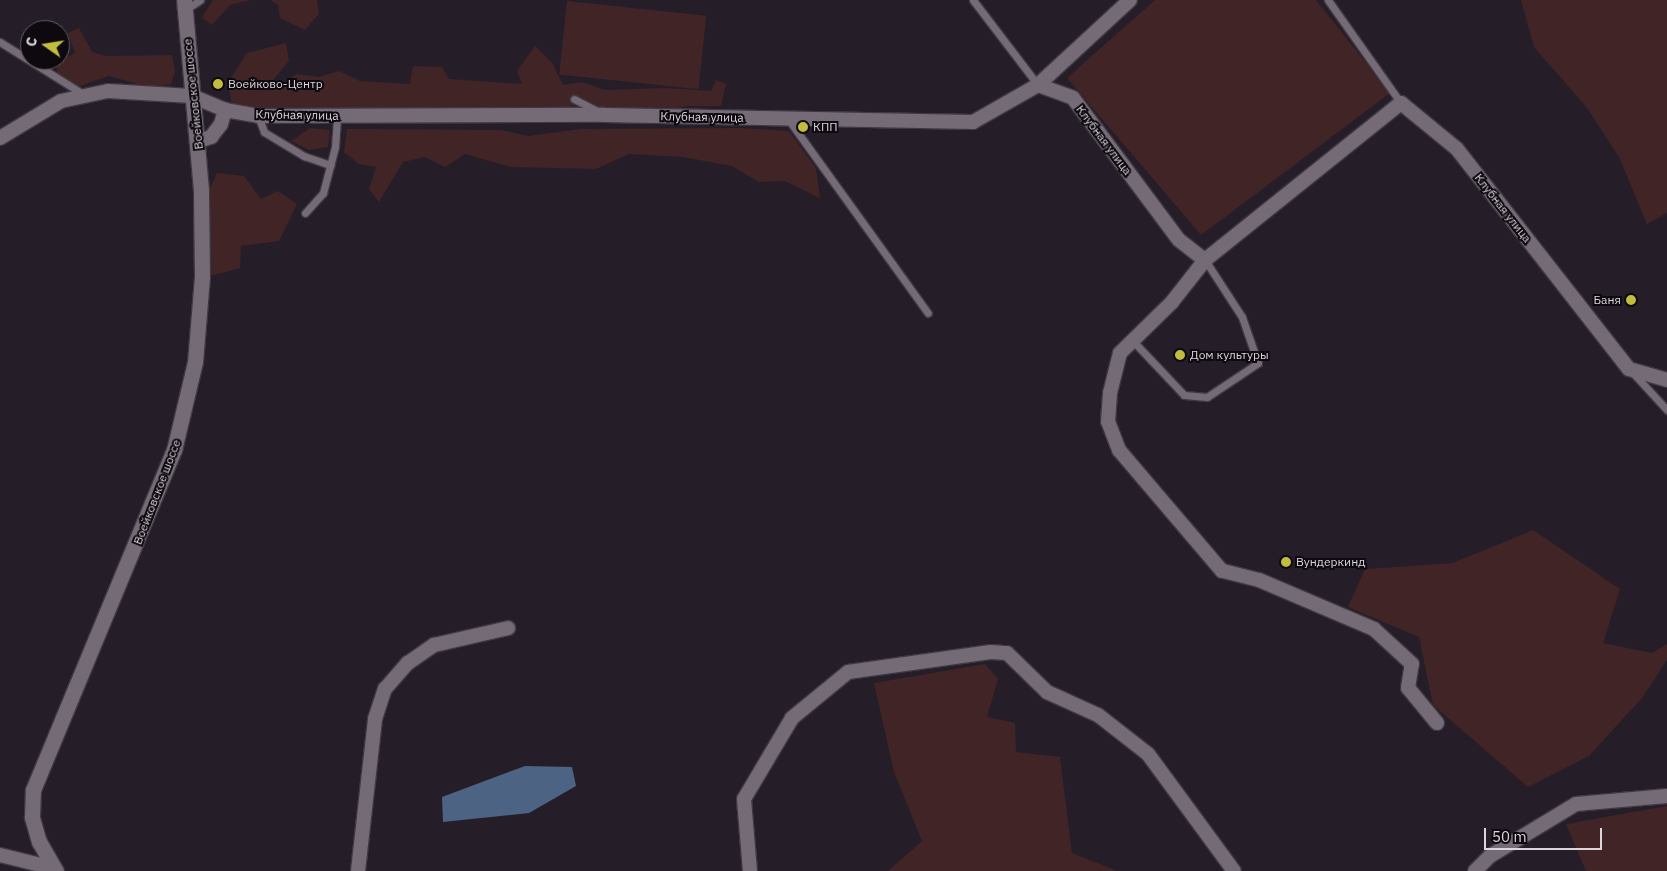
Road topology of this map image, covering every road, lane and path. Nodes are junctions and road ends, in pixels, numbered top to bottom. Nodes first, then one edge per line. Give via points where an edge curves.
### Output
1 (200, 0) edge
2 (972, 0) edge
3 (1130, 0) edge
4 (1328, 0) edge
5 (185, 5) edge
6 (0, 42) edge
7 (1038, 85) junction
8 (83, 94) junction
9 (192, 96) junction
10 (574, 98) dead end
11 (1401, 103) junction
12 (225, 110) junction
13 (604, 115) junction
14 (258, 116) junction
15 (337, 116) junction
16 (787, 118) junction
17 (0, 138) edge
18 (198, 140) junction
19 (330, 165) junction
20 (305, 213) dead end
21 (1205, 260) junction
22 (928, 313) dead end
23 (1133, 342) junction
24 (1629, 369) junction
25 (1667, 380) edge
26 (1667, 410) edge
27 (508, 628) dead end
28 (1437, 723) dead end
29 (1667, 796) edge
30 (0, 855) edge
31 (54, 869) edge
32 (358, 871) edge
33 (750, 871) edge
34 (1234, 871) edge
35 (1475, 871) edge

1 - 5 lane
2 - 7 lane
3 - 7 street
4 - 11 lane
5 - 9 street, Воейковское шоссе
6 - 8 lane
7 - 16 street, Клубная улица via 973,122
7 - 21 street, Клубная улица via 1073,98 1180,240
8 - 9 street
8 - 17 street via 61,101
9 - 12 street, Клубная улица
9 - 18 street, Воейковское шоссе
10 - 13 lane
11 - 21 street
11 - 24 street, Клубная улица via 1457,149
12 - 14 street, Клубная улица
12 - 18 street via 221,124 211,137
13 - 15 street, Клубная улица
13 - 16 street, Клубная улица
14 - 15 street, Клубная улица
14 - 19 lane via 264,132 304,156
15 - 19 lane
16 - 22 lane
18 - 31 street, Воейковское шоссе via 202,277 195,362 174,450 33,790 32,817 39,842
19 - 20 lane via 323,193
21 - 23 street via 1172,302
21 - 23 lane via 1242,317 1258,363 1207,397 1184,396
23 - 28 street via 1120,353 1110,393 1108,422 1118,450 1222,571 1259,580 1374,629 1412,664 1408,688
24 - 25 street
24 - 26 lane
27 - 32 street via 434,645 408,664 385,689 375,719
29 - 35 street via 1576,804 1490,856
30 - 31 street
33 - 34 street via 744,799 792,718 848,672 991,652 1006,653 1047,692 1098,715 1148,754

